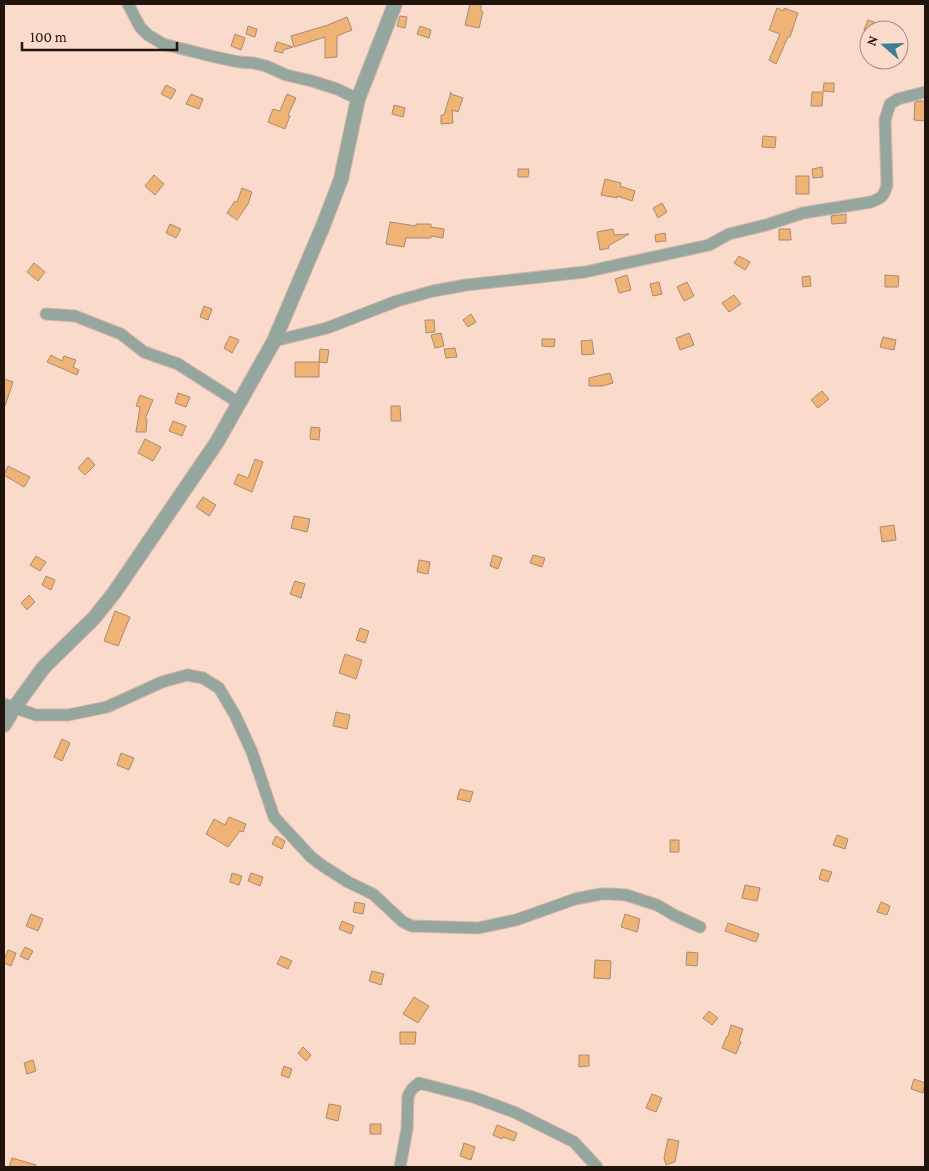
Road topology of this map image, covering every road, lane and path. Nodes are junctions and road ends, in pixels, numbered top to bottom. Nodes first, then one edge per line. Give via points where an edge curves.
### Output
1 (128, 4) edge
2 (394, 4) edge
3 (925, 92) edge
4 (358, 99) junction
5 (46, 314) dead end
6 (274, 341) junction
7 (238, 403) junction
8 (9, 706) edge
9 (4, 725) edge
10 (700, 926) dead end
11 (400, 1167) edge
12 (597, 1167) edge

1 - 4 street via 140,26 163,44 266,66
2 - 4 street
3 - 6 street via 890,104 885,120 887,185 884,195 872,202 803,213 729,234 708,245 585,272 433,291 327,328
4 - 6 street via 341,178
5 - 7 street via 75,316 121,334 144,352 178,364
6 - 7 street
7 - 8 street via 217,442 114,593
8 - 9 street
8 - 10 street via 36,715 68,715 107,707 162,682 186,675 203,678 219,688 235,715 252,752 274,817 311,858 373,894 403,922 412,926 478,928 601,894 626,895 657,905
11 - 12 street via 407,1129 408,1096 419,1083 514,1112 574,1142

